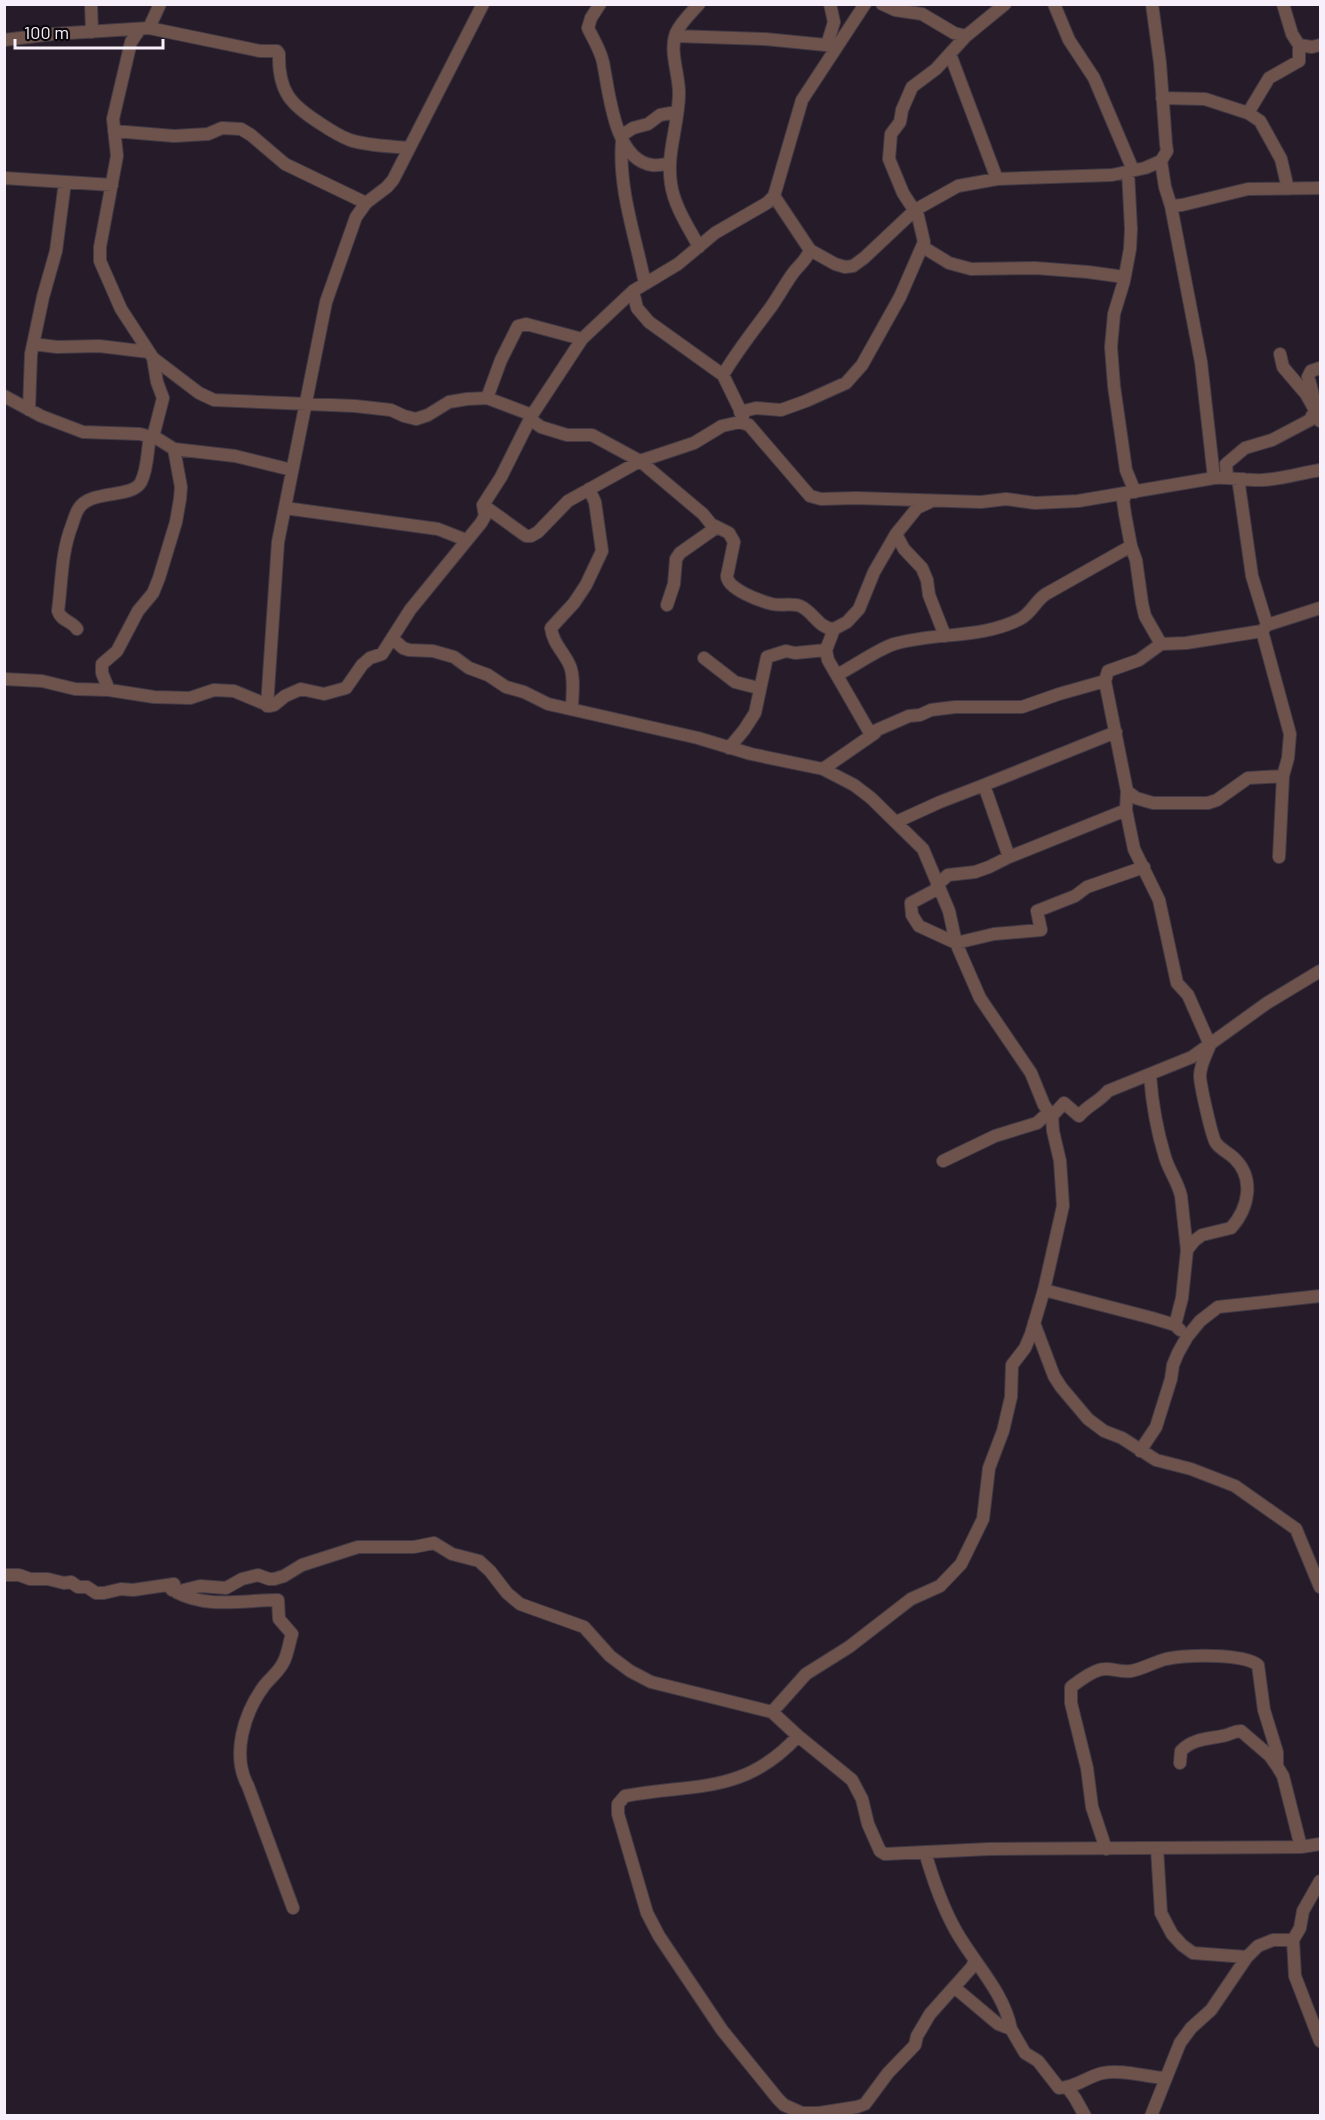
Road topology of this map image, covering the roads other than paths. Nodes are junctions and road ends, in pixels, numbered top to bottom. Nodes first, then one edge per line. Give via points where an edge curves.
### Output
1 (91, 4) edge
2 (160, 4) edge
3 (483, 4) edge
4 (600, 4) edge
5 (699, 4) edge
6 (830, 4) edge
7 (865, 4) edge
8 (882, 4) edge
9 (1005, 4) edge
10 (1054, 4) edge
11 (1152, 4) edge
12 (1283, 4) edge
13 (144, 29) junction
14 (92, 32) junction
15 (675, 36) junction
16 (966, 36) junction
17 (4, 40) edge
18 (1299, 45) junction
19 (1320, 45) edge
20 (831, 46) junction
21 (950, 54) junction
22 (1162, 98) junction
23 (677, 112) junction
24 (1248, 113) junction
25 (114, 131) junction
26 (622, 138) junction
27 (409, 148) junction
28 (1161, 161) junction
29 (670, 163) junction
30 (1131, 170) junction
31 (4, 178) edge
32 (997, 179) junction
33 (65, 182) junction
34 (112, 185) junction
35 (1320, 188) edge
36 (1288, 189) junction
37 (774, 196) junction
38 (366, 203) junction
39 (1171, 206) junction
40 (915, 210) junction
41 (923, 247) junction
42 (699, 248) junction
43 (810, 250) junction
44 (1124, 278) junction
45 (645, 284) junction
46 (633, 291) junction
47 (582, 339) junction
48 (33, 344) junction
49 (1280, 354) dead end
50 (151, 355) junction
51 (1320, 368) edge
52 (723, 375) junction
53 (4, 396) edge
54 (487, 398) junction
55 (306, 405) junction
56 (29, 410) junction
57 (1318, 416) edge
58 (531, 417) junction
59 (740, 417) junction
60 (151, 437) junction
61 (174, 449) junction
62 (640, 461) junction
63 (292, 470) junction
64 (1320, 470) edge
65 (1227, 477) junction
66 (1214, 478) junction
67 (1243, 479) junction
68 (589, 489) junction
69 (1131, 493) junction
70 (936, 500) junction
71 (483, 505) junction
72 (285, 508) junction
73 (717, 527) junction
74 (896, 534) junction
75 (466, 540) junction
76 (1131, 546) junction
77 (667, 605) dead end
78 (1320, 608) edge
79 (1265, 628) junction
80 (78, 629) dead end
81 (834, 629) junction
82 (945, 636) junction
83 (392, 638) junction
84 (1161, 644) junction
85 (826, 650) junction
86 (704, 658) dead end
87 (837, 675) junction
88 (4, 679) edge
89 (1104, 681) junction
90 (759, 688) junction
91 (110, 690) junction
92 (267, 706) junction
93 (572, 709) junction
94 (1116, 732) junction
95 (875, 733) junction
96 (729, 748) junction
97 (823, 770) junction
98 (1282, 776) junction
99 (984, 785) junction
100 (1127, 790) junction
101 (1126, 810) junction
102 (896, 822) junction
103 (1009, 857) junction
104 (1279, 857) dead end
105 (1144, 867) junction
106 (938, 886) junction
107 (956, 943) junction
108 (1320, 971) edge
109 (1210, 1045) junction
110 (1150, 1075) junction
111 (1051, 1114) junction
112 (943, 1161) dead end
113 (1187, 1250) junction
114 (1044, 1290) junction
115 (1320, 1296) edge
116 (1034, 1321) junction
117 (1175, 1325) junction
118 (1187, 1337) junction
119 (1140, 1451) junction
120 (4, 1575) edge
121 (1320, 1587) edge
122 (176, 1592) junction
123 (772, 1712) junction
124 (798, 1736) junction
125 (1180, 1762) dead end
126 (1277, 1767) junction
127 (1320, 1844) edge
128 (1301, 1847) junction
129 (1157, 1848) junction
130 (1106, 1849) junction
131 (926, 1852) junction
132 (1320, 1881) edge
133 (293, 1908) dead end
134 (1293, 1940) junction
135 (1247, 1958) junction
136 (974, 1962) junction
137 (954, 1987) junction
138 (1011, 2029) junction
139 (1320, 2041) edge
140 (1165, 2078) junction
141 (1067, 2087) junction
142 (1085, 2115) edge
143 (1151, 2115) edge

1 - 14 street
2 - 13 street
3 - 27 street
4 - 26 street via 588,28 603,62 607,94
5 - 15 street
6 - 20 street via 834,22
7 - 20 street
8 - 16 street via 922,14
9 - 16 street
10 - 30 street via 1069,40 1107,104
11 - 22 street
12 - 18 street
13 - 14 street
13 - 25 street via 131,42 113,119
13 - 27 street via 277,51 281,79 299,111 351,140
14 - 17 street
15 - 20 street
15 - 23 street
16 - 21 street
18 - 19 street
18 - 24 street via 1299,61 1269,78
20 - 37 street via 802,100
21 - 32 street
21 - 40 street via 912,87 900,122 891,134 889,159 903,194
22 - 24 street via 1205,99
22 - 28 street via 1167,151
23 - 26 street via 658,116
23 - 29 street
24 - 36 street via 1260,121 1269,136 1281,159
25 - 34 street via 117,156
25 - 38 street via 174,136 241,129 285,164
26 - 29 street via 638,160 650,165
26 - 45 street via 626,196
27 - 38 street via 387,187
28 - 30 street
28 - 39 street
29 - 42 street via 674,197
30 - 32 street via 1112,175
30 - 44 street via 1130,249
31 - 33 street
32 - 40 street via 958,186
33 - 34 street
33 - 48 street via 56,251
34 - 50 street via 100,261 121,309
35 - 36 street
36 - 39 street via 1248,189
37 - 42 street via 715,233
37 - 43 street
38 - 55 street via 356,218 326,302
39 - 66 street via 1201,362
40 - 41 street via 923,231
40 - 43 street via 853,266 836,264
41 - 44 street via 949,264 971,269 1035,268
41 - 59 street via 876,342 851,378 781,410 756,408
42 - 45 street
43 - 52 street
44 - 69 street via 1114,314 1111,347
45 - 46 street
46 - 47 street
46 - 52 street via 641,315
47 - 54 street via 526,324 518,326
47 - 58 street
48 - 50 street via 99,346
48 - 56 street
49 - 57 street via 1283,367 1306,393
50 - 55 street via 213,400
50 - 60 street via 163,398
51 - 57 street via 1308,377
52 - 59 street
53 - 56 street
54 - 55 street via 449,402 428,416 416,418 377,408
54 - 58 street
55 - 63 street
56 - 60 street via 83,432
57 - 65 street via 1234,455 1226,464
58 - 62 street via 541,428 567,435 592,435
58 - 71 street
59 - 62 street via 694,443
59 - 70 street via 810,496
60 - 61 street
60 - 80 street via 140,484 85,502 67,538 58,611
61 - 63 street via 235,456
61 - 91 street via 181,487 176,522 153,593 138,611 117,651 102,664
62 - 68 street
62 - 73 street
63 - 72 street
64 - 67 street via 1290,478
65 - 66 street
65 - 67 street
66 - 69 street
67 - 79 street via 1239,485 1250,566
68 - 71 street via 568,501 531,536
68 - 93 street via 595,502 602,551 586,585 551,628 553,639 570,666
69 - 70 street via 1035,503 1006,499
69 - 76 street via 1123,500
70 - 74 street via 917,508
71 - 75 street via 485,516
72 - 75 street via 438,529
72 - 92 street via 278,542
73 - 77 street via 676,559
73 - 81 street via 729,533 734,542 727,576 730,585 772,604 800,606 826,628
74 - 81 street via 859,609
74 - 82 street via 922,568
75 - 83 street
76 - 82 street via 1039,598 1021,619 986,631
76 - 84 street via 1145,615
78 - 79 street
79 - 84 street
79 - 98 street via 1290,734
81 - 85 street
82 - 87 street via 893,644
83 - 92 street via 382,654 372,656 362,665 346,688 324,694 301,689
83 - 93 street via 408,650 454,657 510,689
84 - 89 street via 1139,660 1108,671
85 - 87 street
85 - 90 street via 786,651 767,657
86 - 90 street via 735,682
87 - 95 street via 867,732
88 - 91 street
89 - 94 street
89 - 95 street via 1022,707 931,710
90 - 96 street via 752,719
91 - 92 street via 179,698 213,690 234,692
93 - 96 street
94 - 99 street
94 - 100 street
95 - 97 street
96 - 97 street
97 - 102 street via 854,785
98 - 100 street via 1248,778 1208,803 1153,803 1136,798
98 - 104 street
99 - 102 street
99 - 103 street
100 - 101 street
101 - 103 street
101 - 105 street via 1134,849
102 - 106 street via 922,849
103 - 106 street via 975,872 948,875
105 - 107 street via 1087,887 1037,911 1041,930 994,934
105 - 109 street via 1159,900 1177,983 1188,995
106 - 107 street
106 - 107 street via 912,903 912,915 919,926
107 - 111 street via 980,998 1031,1073
108 - 109 street via 1267,1003
109 - 110 street via 1185,1061
109 - 113 street via 1200,1082 1215,1142 1243,1169 1247,1194 1244,1210 1231,1228 1202,1236
110 - 111 street via 1108,1091 1079,1116 1064,1104
110 - 113 street via 1165,1158 1181,1196
111 - 112 street
111 - 114 street via 1063,1206
113 - 117 street
114 - 116 street
114 - 117 street
115 - 118 street via 1218,1307
116 - 119 street via 1054,1376 1077,1408 1104,1431
116 - 123 street via 1025,1348 1012,1365 1011,1397 989,1468 983,1520 961,1564 940,1586 911,1599 849,1647 806,1674
117 - 118 street
118 - 119 street via 1173,1365 1156,1427
119 - 121 street via 1235,1486 1296,1529
120 - 122 street via 71,1582 96,1593 174,1584 172,1590
122 - 123 street via 201,1586 226,1587 258,1575 274,1579 302,1565 358,1547 434,1543 452,1554 479,1561 520,1604 584,1627 610,1656 651,1682
122 - 133 street via 188,1599 212,1603 278,1600 279,1619 292,1634 284,1663 263,1686 240,1738 242,1774
123 - 124 street
124 - 131 street via 852,1780 880,1851
124 - 137 street via 781,1755 738,1778 715,1785 625,1796 618,1804 647,1913 671,1956 722,2030 778,2099 802,2113 832,2112 865,2104 915,2044 930,2014
125 - 126 street via 1184,1747 1241,1731
126 - 128 street via 1283,1776
126 - 130 street via 1258,1665 1251,1660 1179,1657 1129,1671 1095,1671 1071,1687 1070,1696 1092,1807
127 - 128 street
128 - 129 street
129 - 130 street
129 - 135 street via 1161,1912 1172,1934 1193,1953
130 - 131 street
131 - 136 street via 936,1889
132 - 134 street
134 - 135 street via 1273,1940 1258,1946
134 - 139 street via 1295,1976
135 - 140 street via 1210,2010 1180,2043
136 - 137 street
136 - 138 street via 1004,2004
137 - 138 street via 998,2024
138 - 141 street via 1025,2053 1038,2061 1056,2087
140 - 141 street via 1105,2073
140 - 143 street
141 - 142 street

